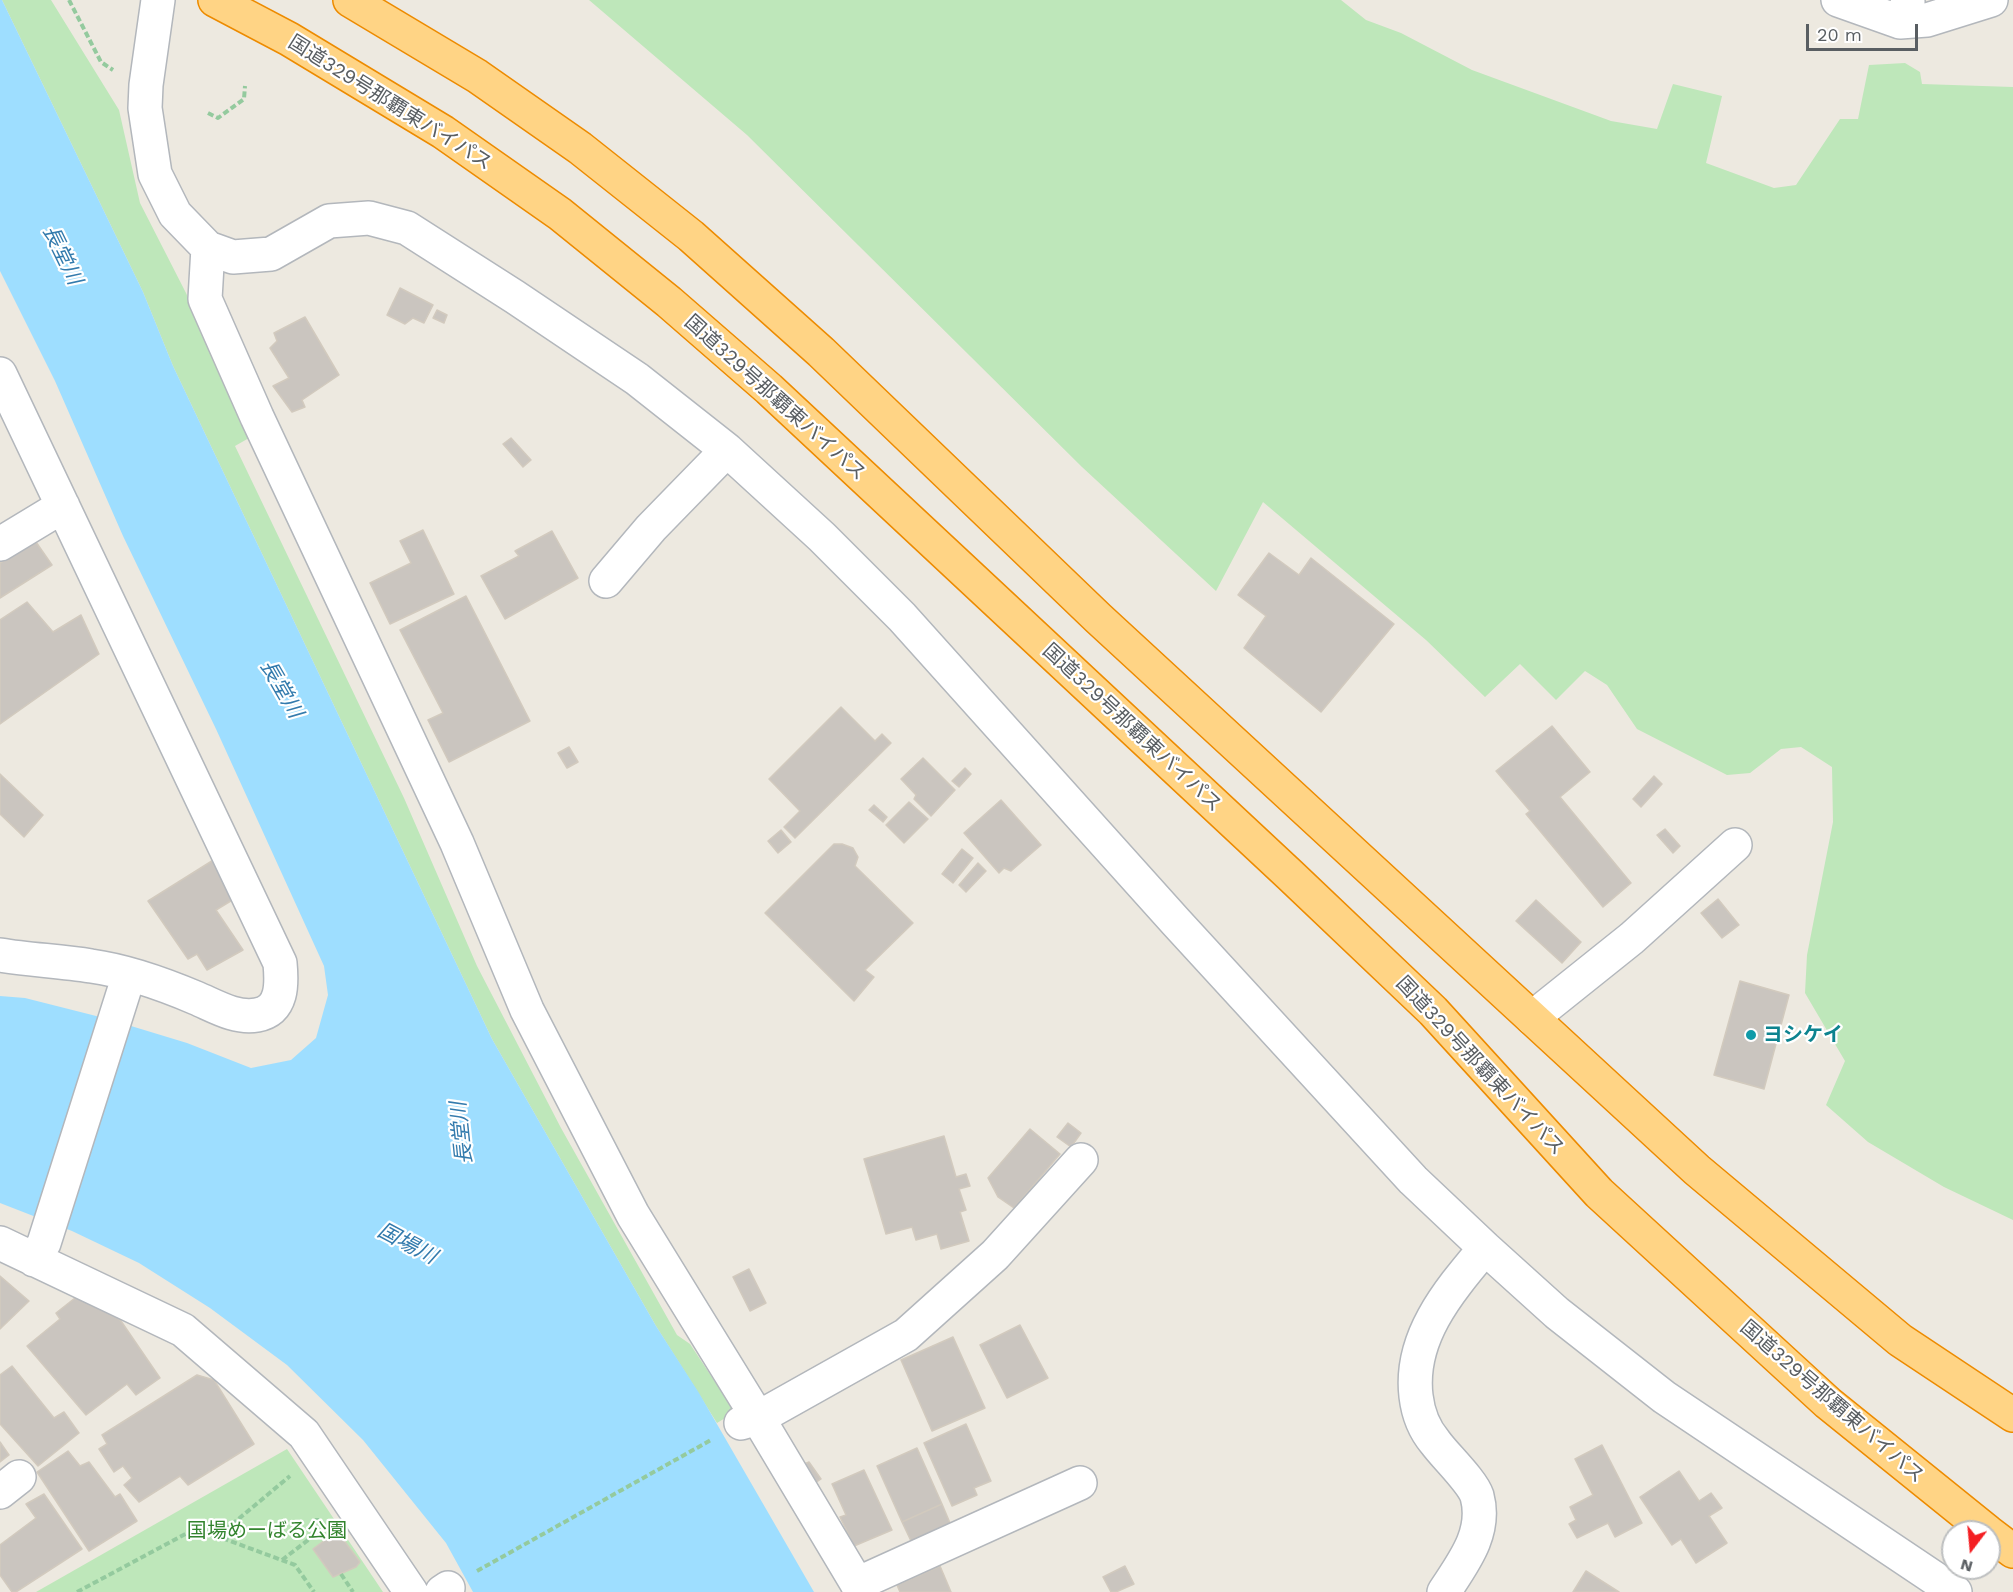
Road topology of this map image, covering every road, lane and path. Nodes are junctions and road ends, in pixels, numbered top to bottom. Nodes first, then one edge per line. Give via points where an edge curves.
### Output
1 (69, 0) edge
2 (158, 0) edge
3 (215, 0) edge
4 (350, 0) edge
5 (1838, 0) edge
6 (1991, 0) edge
7 (1905, 11) edge
8 (113, 70) dead end
9 (245, 86) dead end
10 (208, 113) dead end
11 (208, 248) junction
12 (0, 374) edge
13 (727, 450) junction
14 (63, 506) junction
15 (0, 544) edge
16 (606, 581) dead end
17 (1735, 845) dead end
18 (0, 955) edge
19 (127, 979) junction
20 (1532, 1018) junction
21 (1081, 1160) dead end
22 (0, 1244) edge
23 (1485, 1248) junction
24 (39, 1252) junction
25 (2013, 1415) edge
26 (750, 1420) junction
27 (317, 1454) junction
28 (288, 1477) junction
29 (1080, 1484) dead end
30 (294, 1485) dead end
31 (311, 1510) dead end
32 (1973, 1520) edge
33 (217, 1536) junction
34 (2001, 1542) edge
35 (2013, 1551) edge
36 (282, 1560) junction
37 (341, 1574) dead end
38 (860, 1588) edge
39 (445, 1590) edge
40 (77, 1592) edge
41 (314, 1592) edge
42 (353, 1592) edge
43 (411, 1592) edge
44 (1444, 1592) edge
45 (1955, 1592) edge

1 - 8 path via 100,62
2 - 11 street via 145,108 155,174 175,214
3 - 32 highway, 国道329号那覇東バイパス via 289,39 453,139 560,214 669,302 761,382 1433,1011 1599,1193 1828,1403
4 - 20 highway via 477,76 580,148 691,236 821,352 1098,618
5 - 7 street
6 - 7 street via 1927,21
9 - 10 path via 244,99 218,118
11 - 13 street via 233,257 271,254 329,221 369,218 407,228 637,379
11 - 26 street via 205,299 457,843 527,1010 633,1215
12 - 14 street
13 - 16 street
13 - 23 street via 902,617 1405,1172
14 - 15 street
14 - 19 street via 280,963 282,984 279,1000 269,1010 243,1016 176,990
17 - 20 street via 1632,938
18 - 19 street via 92,966
19 - 24 street
20 - 25 highway via 1697,1170 1900,1340
21 - 26 street via 995,1255 906,1335
22 - 24 street
23 - 44 street via 1441,1304 1421,1341 1414,1379 1418,1413 1434,1441 1477,1495 1479,1526 1470,1554
23 - 45 street via 1557,1313 1664,1397
24 - 27 street via 183,1330 304,1434
26 - 38 street
26 - 39 path
27 - 28 path
27 - 43 street
28 - 30 path
28 - 33 path
29 - 38 street
31 - 36 path via 317,1518 316,1534
33 - 36 path
33 - 40 path via 189,1532
34 - 35 highway, 国道329号那覇東バイパス
36 - 41 path via 295,1565
37 - 42 path

